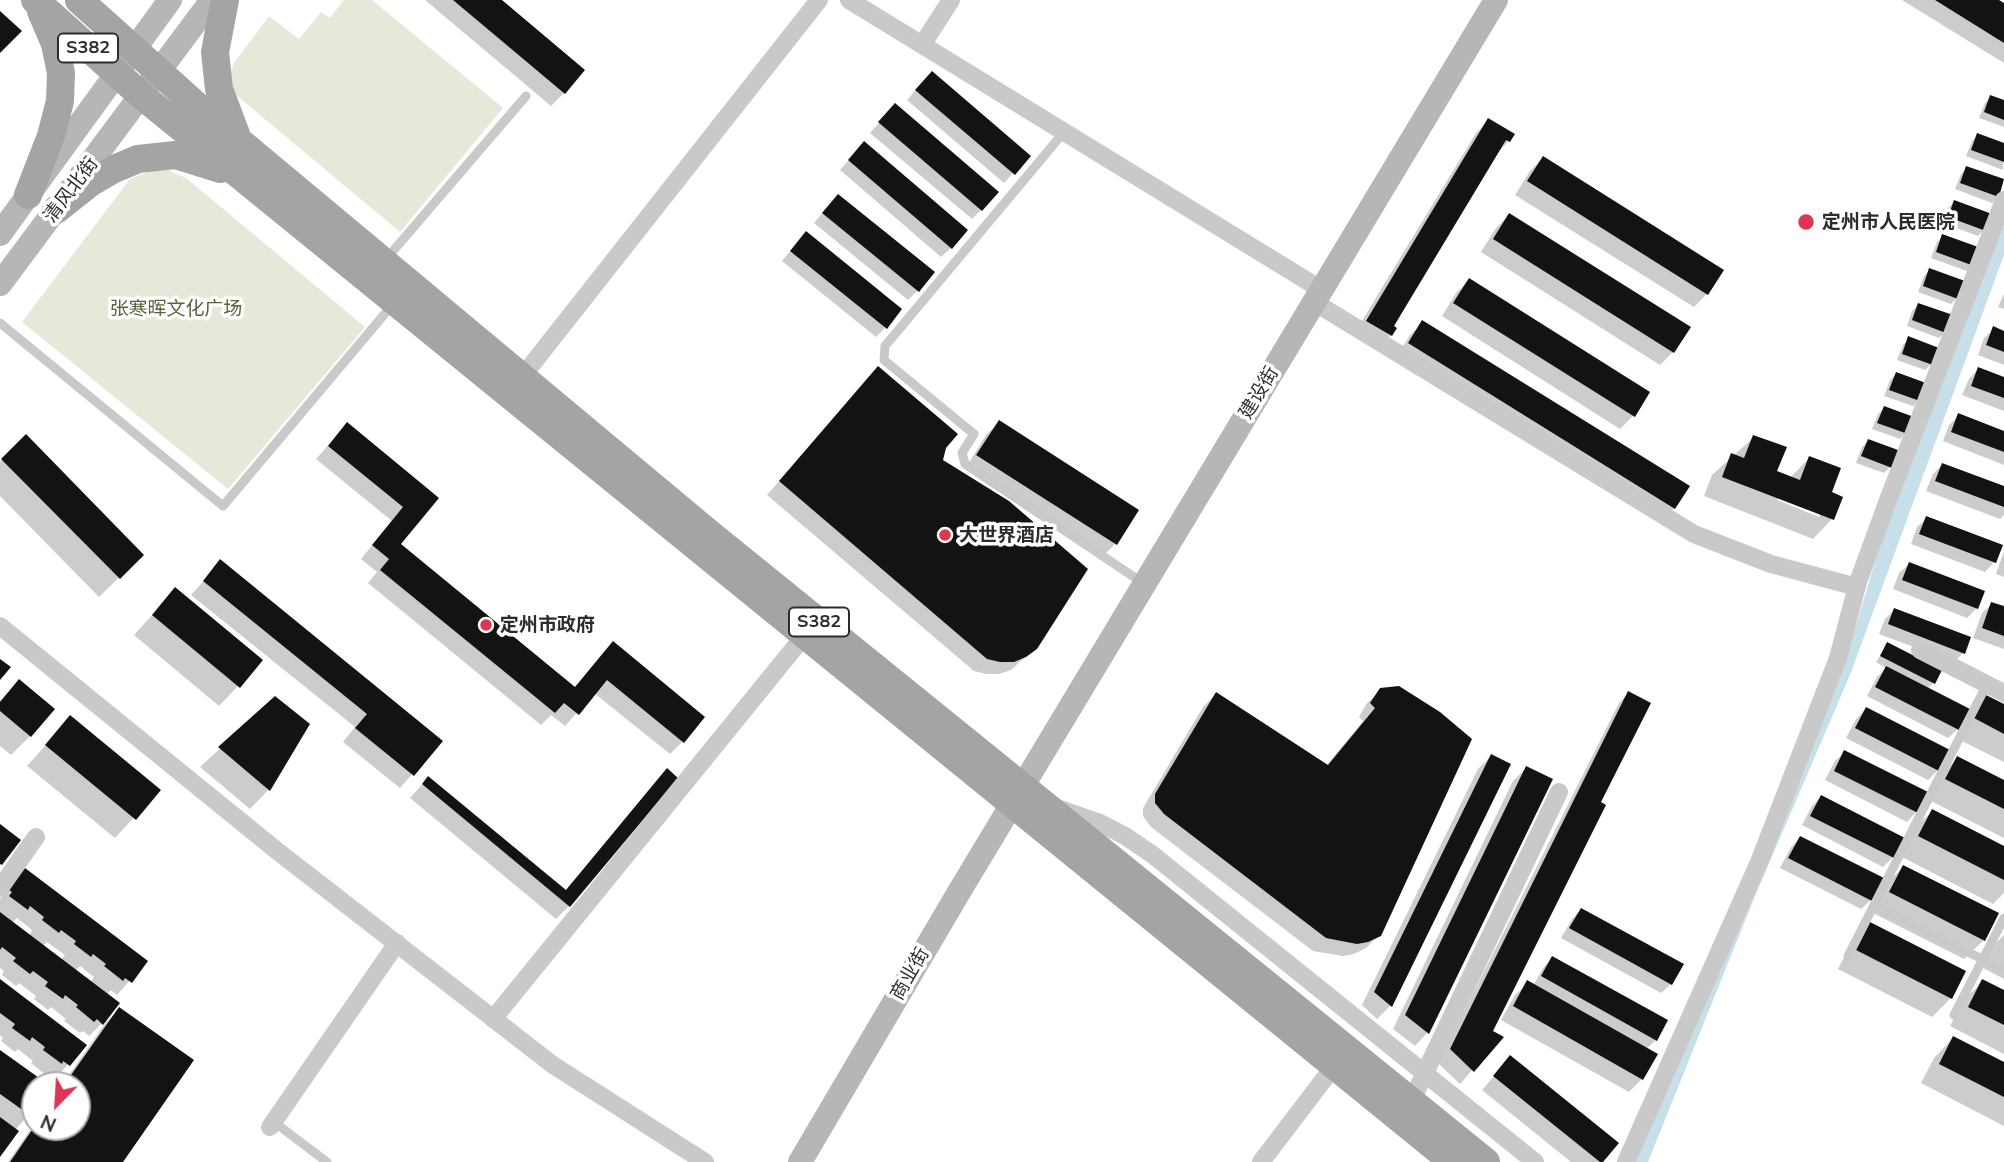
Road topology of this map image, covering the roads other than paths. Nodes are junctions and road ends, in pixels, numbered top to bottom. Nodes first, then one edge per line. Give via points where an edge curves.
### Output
1 (79, 0) edge
2 (170, 0) edge
3 (212, 0) edge
4 (225, 0) edge
5 (818, 0) edge
6 (849, 0) edge
7 (950, 0) edge
8 (1496, 0) edge
9 (36, 1) edge
10 (922, 45) junction
11 (134, 49) junction
12 (160, 73) junction
13 (116, 74) junction
14 (142, 96) junction
15 (526, 96) dead end
16 (1064, 132) junction
17 (240, 142) junction
18 (242, 178) junction
19 (28, 195) junction
20 (2004, 200) edge
21 (56, 210) junction
22 (0, 234) edge
23 (383, 262) junction
24 (0, 284) edge
25 (1318, 296) junction
26 (394, 302) junction
27 (0, 323) edge
28 (522, 377) junction
29 (1144, 584) junction
30 (1857, 587) junction
31 (0, 626) edge
32 (804, 636) junction
33 (1920, 650) dead end
34 (1987, 684) junction
35 (2004, 693) edge
36 (1559, 792) dead end
37 (1025, 798) junction
38 (36, 837) dead end
39 (0, 888) edge
40 (1874, 905) junction
41 (2004, 918) edge
42 (397, 943) junction
43 (1848, 956) dead end
44 (1983, 959) junction
45 (2004, 970) edge
46 (1954, 1015) dead end
47 (493, 1019) junction
48 (1335, 1066) junction
49 (1425, 1073) junction
50 (1411, 1102) junction
51 (272, 1125) joint
52 (327, 1162) edge
53 (705, 1162) edge
54 (800, 1162) edge
55 (1261, 1162) edge
56 (1453, 1162) edge
57 (1486, 1162) edge
58 (1535, 1162) edge
59 (1626, 1162) edge

1 - 11 main road, S382
2 - 11 street, 清风北街
3 - 12 street, 清风北街
4 - 17 main road via 215,52 217,75 223,104
5 - 28 street
6 - 10 street
7 - 10 street
8 - 25 street, 建设街
9 - 13 main road, S382
9 - 19 main road via 55,44 60,101
10 - 16 street
11 - 12 main road, S382
11 - 13 street, 清风北街
12 - 14 street, 清风北街
12 - 17 main road, S382
13 - 14 main road, S382
13 - 19 street, 清风北街
14 - 18 main road, S382
14 - 21 street, 清风北街
15 - 23 lane
16 - 25 street
16 - 29 lane via 885,346 884,360 974,434 962,453 965,464
17 - 23 main road, S382
18 - 21 main road via 175,155 138,159 90,183
18 - 26 main road, S382
19 - 22 street, 清风北街
20 - 30 street
21 - 24 street, 清风北街
23 - 28 main road, S382
25 - 29 street, 建设街
25 - 30 street via 1694,534 1772,564
26 - 27 lane via 223,506
26 - 32 main road, S382
28 - 37 main road, S382
29 - 37 street, 建设街
30 - 59 street via 1838,658 1759,862
31 - 42 street
32 - 37 main road, S382
32 - 47 street
33 - 34 street
34 - 35 street
34 - 40 lane
36 - 49 street
37 - 48 main road, S382
37 - 49 street via 1100,823 1153,855
37 - 50 main road, S382
37 - 54 street, 商业街
38 - 39 street
40 - 43 lane
40 - 44 lane
41 - 44 lane
42 - 47 street
42 - 51 street
44 - 45 lane
44 - 46 lane
47 - 53 street via 553,1065
48 - 55 street
48 - 56 main road, S382
49 - 50 street
49 - 58 street
50 - 57 main road, S382
51 - 52 lane

